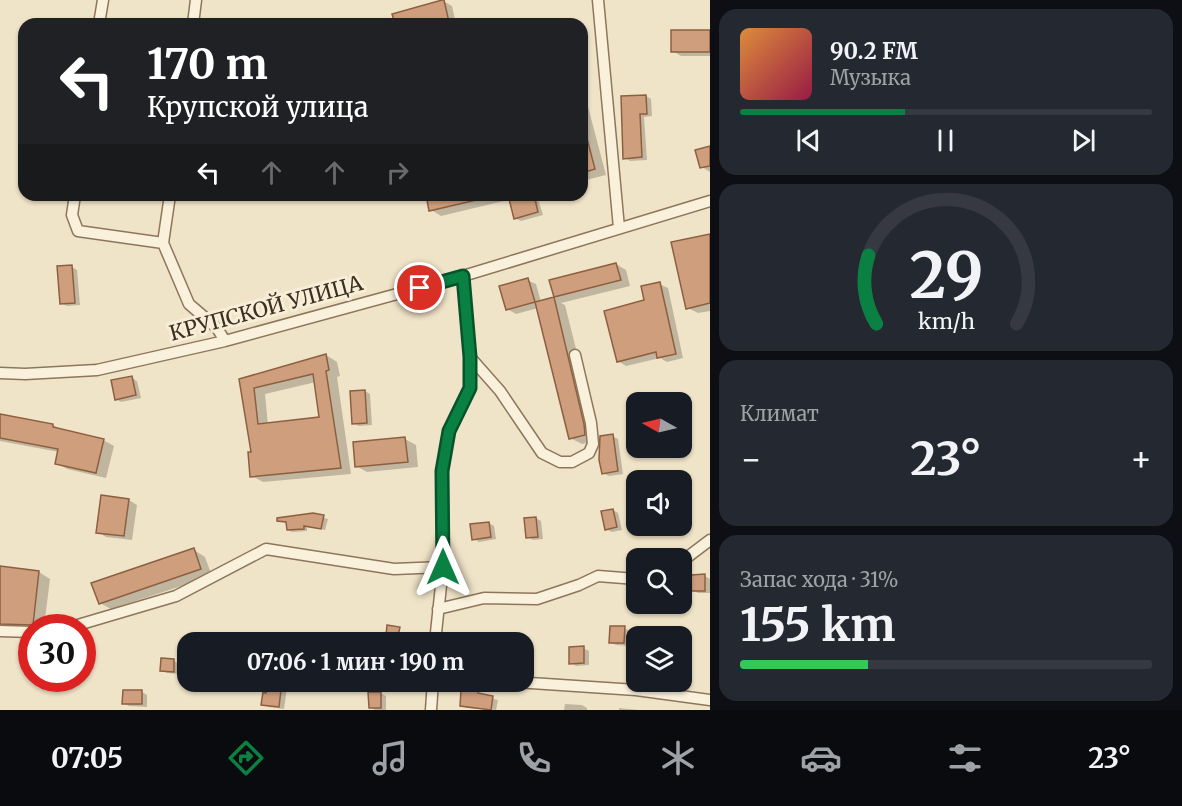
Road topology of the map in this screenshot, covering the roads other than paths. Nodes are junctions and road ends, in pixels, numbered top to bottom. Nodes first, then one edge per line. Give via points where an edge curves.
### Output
1 (103, 0) edge
2 (196, 0) edge
3 (598, 0) edge
4 (100, 18) edge
5 (194, 18) edge
6 (74, 201) edge
7 (169, 201) edge
8 (710, 201) edge
9 (619, 228) junction
10 (163, 243) junction
11 (463, 276) junction
12 (225, 341) junction
13 (575, 355) dead end
14 (470, 357) junction
15 (0, 373) edge
16 (710, 540) edge
17 (692, 553) edge
18 (443, 567) junction
19 (626, 578) edge
20 (438, 609) junction
21 (96, 620) edge
22 (0, 631) edge
23 (18, 632) edge
24 (436, 632) edge
25 (534, 683) edge
26 (432, 692) edge
27 (710, 700) edge
28 (430, 710) edge

1 - 4 street
2 - 5 street
3 - 9 street
6 - 10 street via 72,215 78,231
7 - 10 street
8 - 9 street, КРУПСКОЙ УЛИЦА
9 - 11 street, КРУПСКОЙ УЛИЦА
10 - 12 street via 189,304 217,328
11 - 12 street, КРУПСКОЙ УЛИЦА
11 - 14 street
12 - 15 street, КРУПСКОЙ УЛИЦА via 97,370
13 - 14 street via 593,444 589,453 572,462 560,462 542,453 500,391
14 - 18 street via 470,388 449,431 442,471
16 - 17 street
18 - 20 street
18 - 21 street via 394,569 266,549 176,596
19 - 20 street via 598,576 537,599 484,598
20 - 24 street
22 - 23 street
25 - 27 street
26 - 28 street

